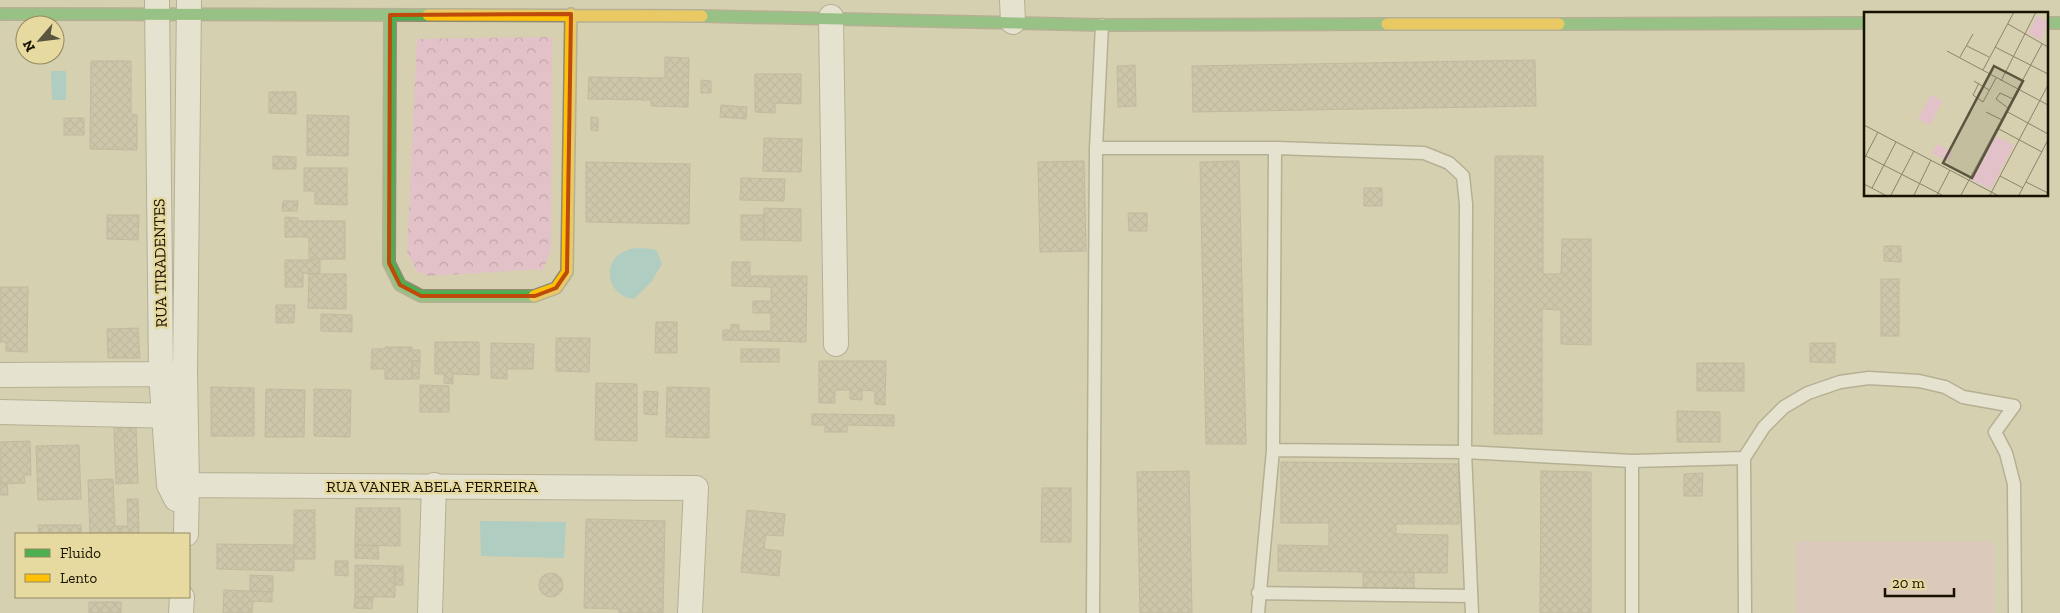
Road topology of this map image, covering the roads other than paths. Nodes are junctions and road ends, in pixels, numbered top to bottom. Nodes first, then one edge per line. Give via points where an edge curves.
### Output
1 (157, 8) edge
2 (189, 8) edge
3 (650, 8) edge
4 (1012, 11) edge
5 (0, 14) edge
6 (571, 14) junction
7 (390, 15) junction
8 (831, 16) junction
9 (1864, 23) edge
10 (1102, 26) junction
11 (1096, 148) junction
12 (1275, 148) junction
13 (836, 344) dead end
14 (0, 374) edge
15 (161, 374) junction
16 (185, 374) junction
17 (0, 412) edge
18 (174, 416) junction
19 (1273, 450) junction
20 (1465, 452) junction
21 (1744, 458) junction
22 (1632, 461) junction
23 (178, 484) junction
24 (434, 486) junction
25 (186, 528) edge
26 (1258, 593) junction
27 (1470, 596) junction
28 (182, 598) edge
29 (181, 613) edge
30 (430, 613) edge
31 (690, 613) edge
32 (1093, 613) edge
33 (1258, 613) edge
34 (1472, 613) edge
35 (1632, 613) edge
36 (1745, 613) edge
37 (2015, 613) edge

1 - 2 street
1 - 5 street
1 - 15 street, RUA TIRADENTES
2 - 7 street
2 - 16 street, RUA TIRADENTES
3 - 6 street
3 - 8 street
4 - 8 street
4 - 10 street
6 - 7 street
6 - 7 street via 567,272 556,288 535,296 421,296 400,285 389,263
8 - 13 street
9 - 10 street
10 - 11 lane
11 - 12 lane
11 - 32 lane
12 - 19 lane
12 - 20 lane via 1424,153 1449,163 1463,176 1466,204
14 - 15 street
15 - 16 street
15 - 18 street, RUA TIRADENTES
16 - 18 street, RUA TIRADENTES
17 - 18 street
18 - 23 street, RUA TIRADENTES
19 - 20 lane
19 - 26 lane
20 - 22 lane
20 - 27 lane
21 - 22 lane
21 - 36 lane
21 - 37 lane via 1764,427 1784,407 1808,393 1840,382 1868,378 1918,381 1945,387 1963,397 2014,406 1995,432 2006,453 2014,484
22 - 35 lane
23 - 24 street, RUA VANER ABELA FERREIRA
23 - 25 street, RUA TIRADENTES
24 - 30 street
24 - 31 street, RUA VANER ABELA FERREIRA via 696,488
26 - 27 lane
26 - 33 lane
27 - 34 lane
28 - 29 street

